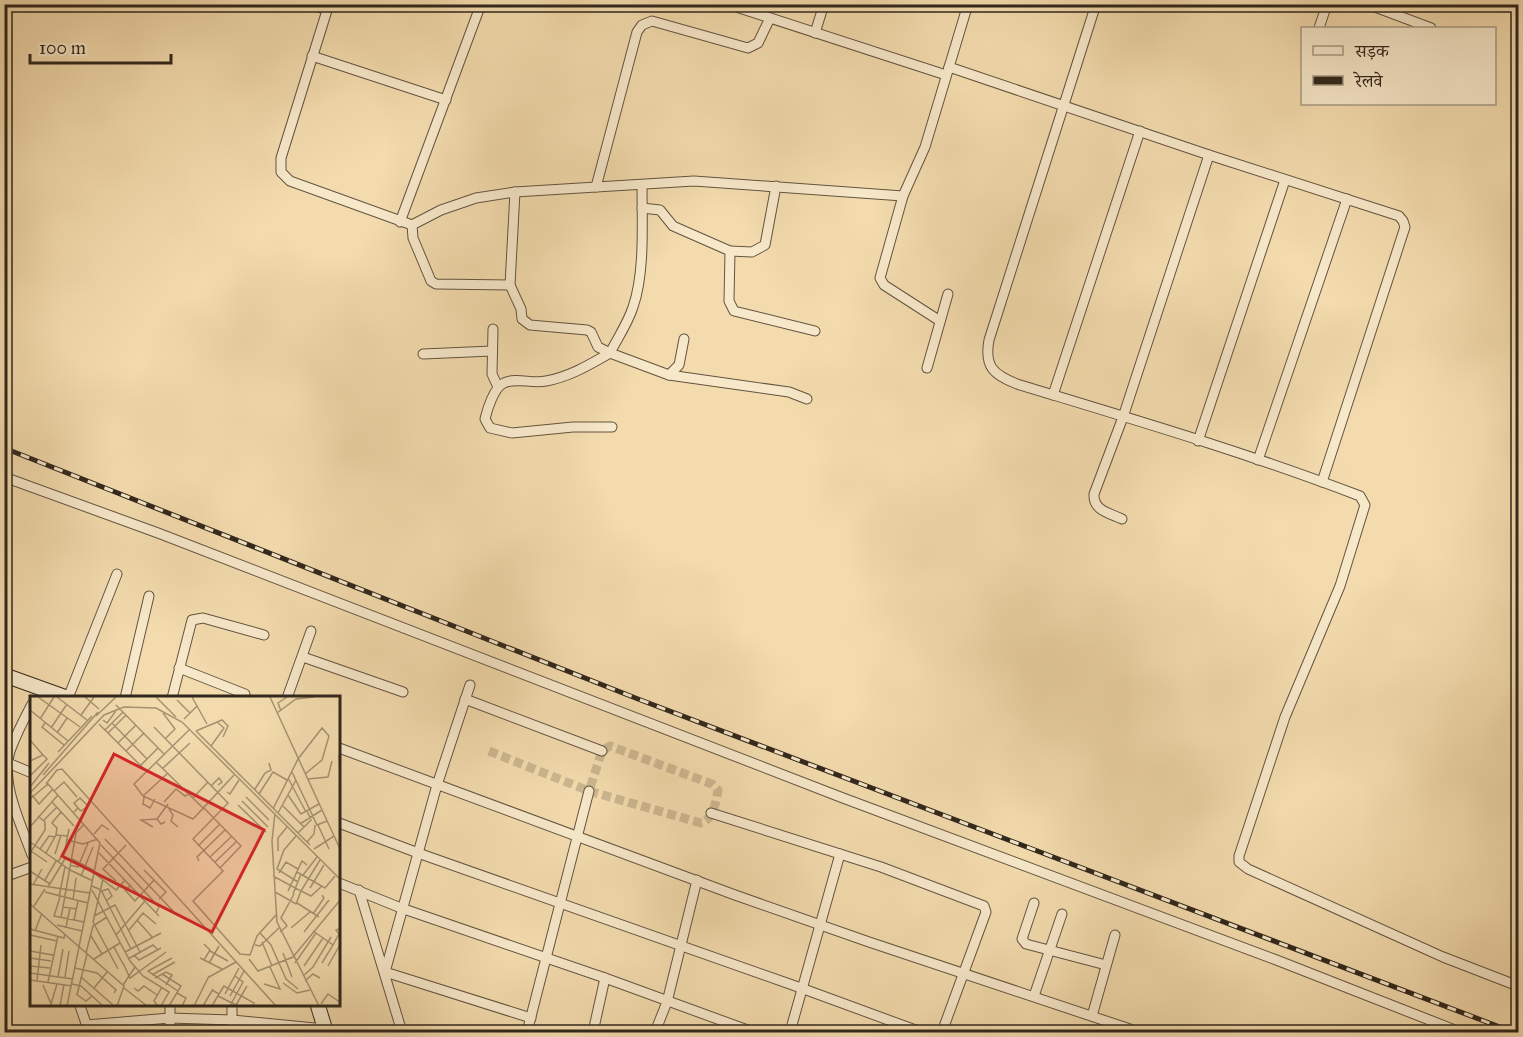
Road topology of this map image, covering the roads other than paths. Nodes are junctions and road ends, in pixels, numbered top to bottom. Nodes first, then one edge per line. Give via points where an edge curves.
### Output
1 (311, 4) edge
2 (482, 4) edge
3 (727, 4) edge
4 (824, 4) edge
5 (968, 4) edge
6 (1096, 4) edge
7 (1326, 4) edge
8 (1367, 4) edge
9 (328, 7) edge
10 (770, 18) junction
11 (1318, 27) edge
12 (1428, 27) edge
13 (815, 33) junction
14 (312, 56) junction
15 (948, 71) junction
16 (446, 100) junction
17 (1064, 104) junction
18 (1140, 131) junction
19 (1209, 155) junction
20 (1285, 180) junction
21 (642, 185) junction
22 (776, 186) junction
23 (596, 188) junction
24 (515, 192) junction
25 (903, 196) junction
26 (1347, 199) junction
27 (642, 208) junction
28 (400, 222) junction
29 (412, 225) junction
30 (729, 251) junction
31 (510, 285) junction
32 (948, 294) dead end
33 (940, 321) junction
34 (493, 329) dead end
35 (814, 332) dead end
36 (684, 339) dead end
37 (492, 351) junction
38 (610, 353) junction
39 (423, 354) dead end
40 (927, 368) dead end
41 (669, 375) junction
42 (498, 387) junction
43 (1053, 395) junction
44 (807, 399) dead end
45 (1123, 417) junction
46 (612, 427) dead end
47 (1198, 441) junction
48 (1258, 460) junction
49 (4, 477) edge
50 (1322, 482) junction
51 (1122, 519) dead end
52 (117, 574) dead end
53 (149, 596) dead end
54 (311, 631) dead end
55 (264, 635) dead end
56 (303, 657) junction
57 (179, 668) junction
58 (4, 675) edge
59 (470, 684) dead end
60 (403, 692) dead end
61 (37, 693) edge
62 (245, 694) dead end
63 (56, 696) edge
64 (69, 696) edge
65 (125, 696) edge
66 (172, 696) edge
67 (288, 696) edge
68 (465, 699) junction
69 (30, 708) edge
70 (340, 748) edge
71 (602, 751) dead end
72 (8, 763) junction
73 (30, 771) edge
74 (437, 784) junction
75 (589, 791) tunnel mouth
76 (711, 813) dead end
77 (340, 823) edge
78 (578, 837) junction
79 (30, 849) edge
80 (418, 853) junction
81 (840, 854) junction
82 (30, 868) edge
83 (4, 877) edge
84 (697, 880) junction
85 (340, 883) edge
86 (359, 890) junction
87 (559, 903) junction
88 (1034, 903) dead end
89 (401, 908) junction
90 (1062, 914) dead end
91 (820, 925) junction
92 (1115, 935) dead end
93 (680, 947) junction
94 (1049, 950) junction
95 (545, 957) junction
96 (1106, 965) junction
97 (385, 972) junction
98 (964, 973) junction
99 (605, 978) junction
100 (1518, 986) edge
101 (801, 988) junction
102 (1034, 996) junction
103 (667, 1002) junction
104 (81, 1007) edge
105 (170, 1007) edge
106 (231, 1007) edge
107 (319, 1007) edge
108 (1092, 1016) junction
109 (170, 1018) junction
110 (531, 1018) junction
111 (232, 1020) junction
112 (87, 1029) edge
113 (1130, 1029) dead end
114 (325, 1031) edge
115 (170, 1032) edge
116 (232, 1032) edge
117 (402, 1032) edge
118 (527, 1032) edge
119 (593, 1032) edge
120 (655, 1032) edge
121 (753, 1032) edge
122 (790, 1032) edge
123 (921, 1032) edge
124 (942, 1032) edge
125 (1460, 1032) edge

1 - 9 street
2 - 16 street
3 - 10 street
4 - 13 street
5 - 15 street
6 - 17 street
7 - 11 street
8 - 12 street
9 - 14 street
10 - 13 street
10 - 23 street via 758,44 748,48 652,21 642,25
13 - 15 street
14 - 16 street
14 - 28 street via 279,163 282,172 290,180
15 - 17 street
15 - 25 street via 925,147
16 - 28 street
17 - 18 street
17 - 43 street via 987,351 993,370 1000,377
18 - 19 street
18 - 43 street
19 - 20 street
19 - 45 street
20 - 26 street
20 - 47 street
21 - 22 street via 694,181
21 - 23 street
21 - 27 street
22 - 25 street
22 - 30 street via 765,245 752,252
23 - 24 street
24 - 29 street via 476,198
24 - 31 street
25 - 33 street via 880,278 884,285
26 - 48 street
26 - 50 street via 1399,216 1405,227
27 - 30 street via 660,210 673,226
27 - 38 street via 638,288 633,309
28 - 29 street
29 - 31 street via 413,238 431,281
30 - 35 street via 729,301 734,311
31 - 38 street via 525,323 586,330 598,347
32 - 33 street
33 - 40 street
34 - 37 street
36 - 41 street via 679,365
37 - 39 street
37 - 42 street via 492,374
38 - 41 street
38 - 42 street via 559,378 545,382 512,381
41 - 44 street via 789,392
42 - 46 street via 485,419 490,428 499,432
43 - 45 street
45 - 47 street
45 - 51 street via 1094,500 1099,509
47 - 48 street
48 - 50 street
49 - 125 street
50 - 100 street via 1360,496 1365,505 1340,586 1285,717 1239,862 1454,961
52 - 64 street
53 - 65 street
54 - 56 street
55 - 57 street via 195,618 189,624
56 - 60 street
56 - 67 street
57 - 62 street
57 - 66 street
58 - 61 street
59 - 68 street
61 - 63 street
68 - 71 street
68 - 74 street
69 - 72 street
70 - 74 street
72 - 73 street
72 - 79 street via 10,794
74 - 78 street
74 - 80 street
75 - 78 street
76 - 81 street
77 - 80 street
78 - 84 street
78 - 87 street
80 - 87 street
80 - 89 street
81 - 91 street
81 - 98 street via 984,906 986,912
82 - 83 street
84 - 91 street
84 - 93 street
85 - 86 street
86 - 89 street
86 - 97 street
87 - 93 street
87 - 95 street
88 - 94 street via 1022,939 1026,944
89 - 95 street
89 - 97 street
90 - 94 street
91 - 98 street
91 - 101 street
92 - 96 street
93 - 101 street
93 - 103 street
94 - 96 street
94 - 102 street
95 - 99 street
95 - 110 street
96 - 108 street
97 - 110 street
97 - 117 street
98 - 102 street
98 - 124 street
99 - 103 street
99 - 119 street
101 - 122 street
101 - 123 street
102 - 108 street
103 - 120 street
103 - 121 street
104 - 112 street
105 - 109 street
106 - 111 street
107 - 114 street
108 - 113 street
109 - 111 street
109 - 112 street
109 - 115 street
110 - 118 street
111 - 114 street
111 - 116 street

